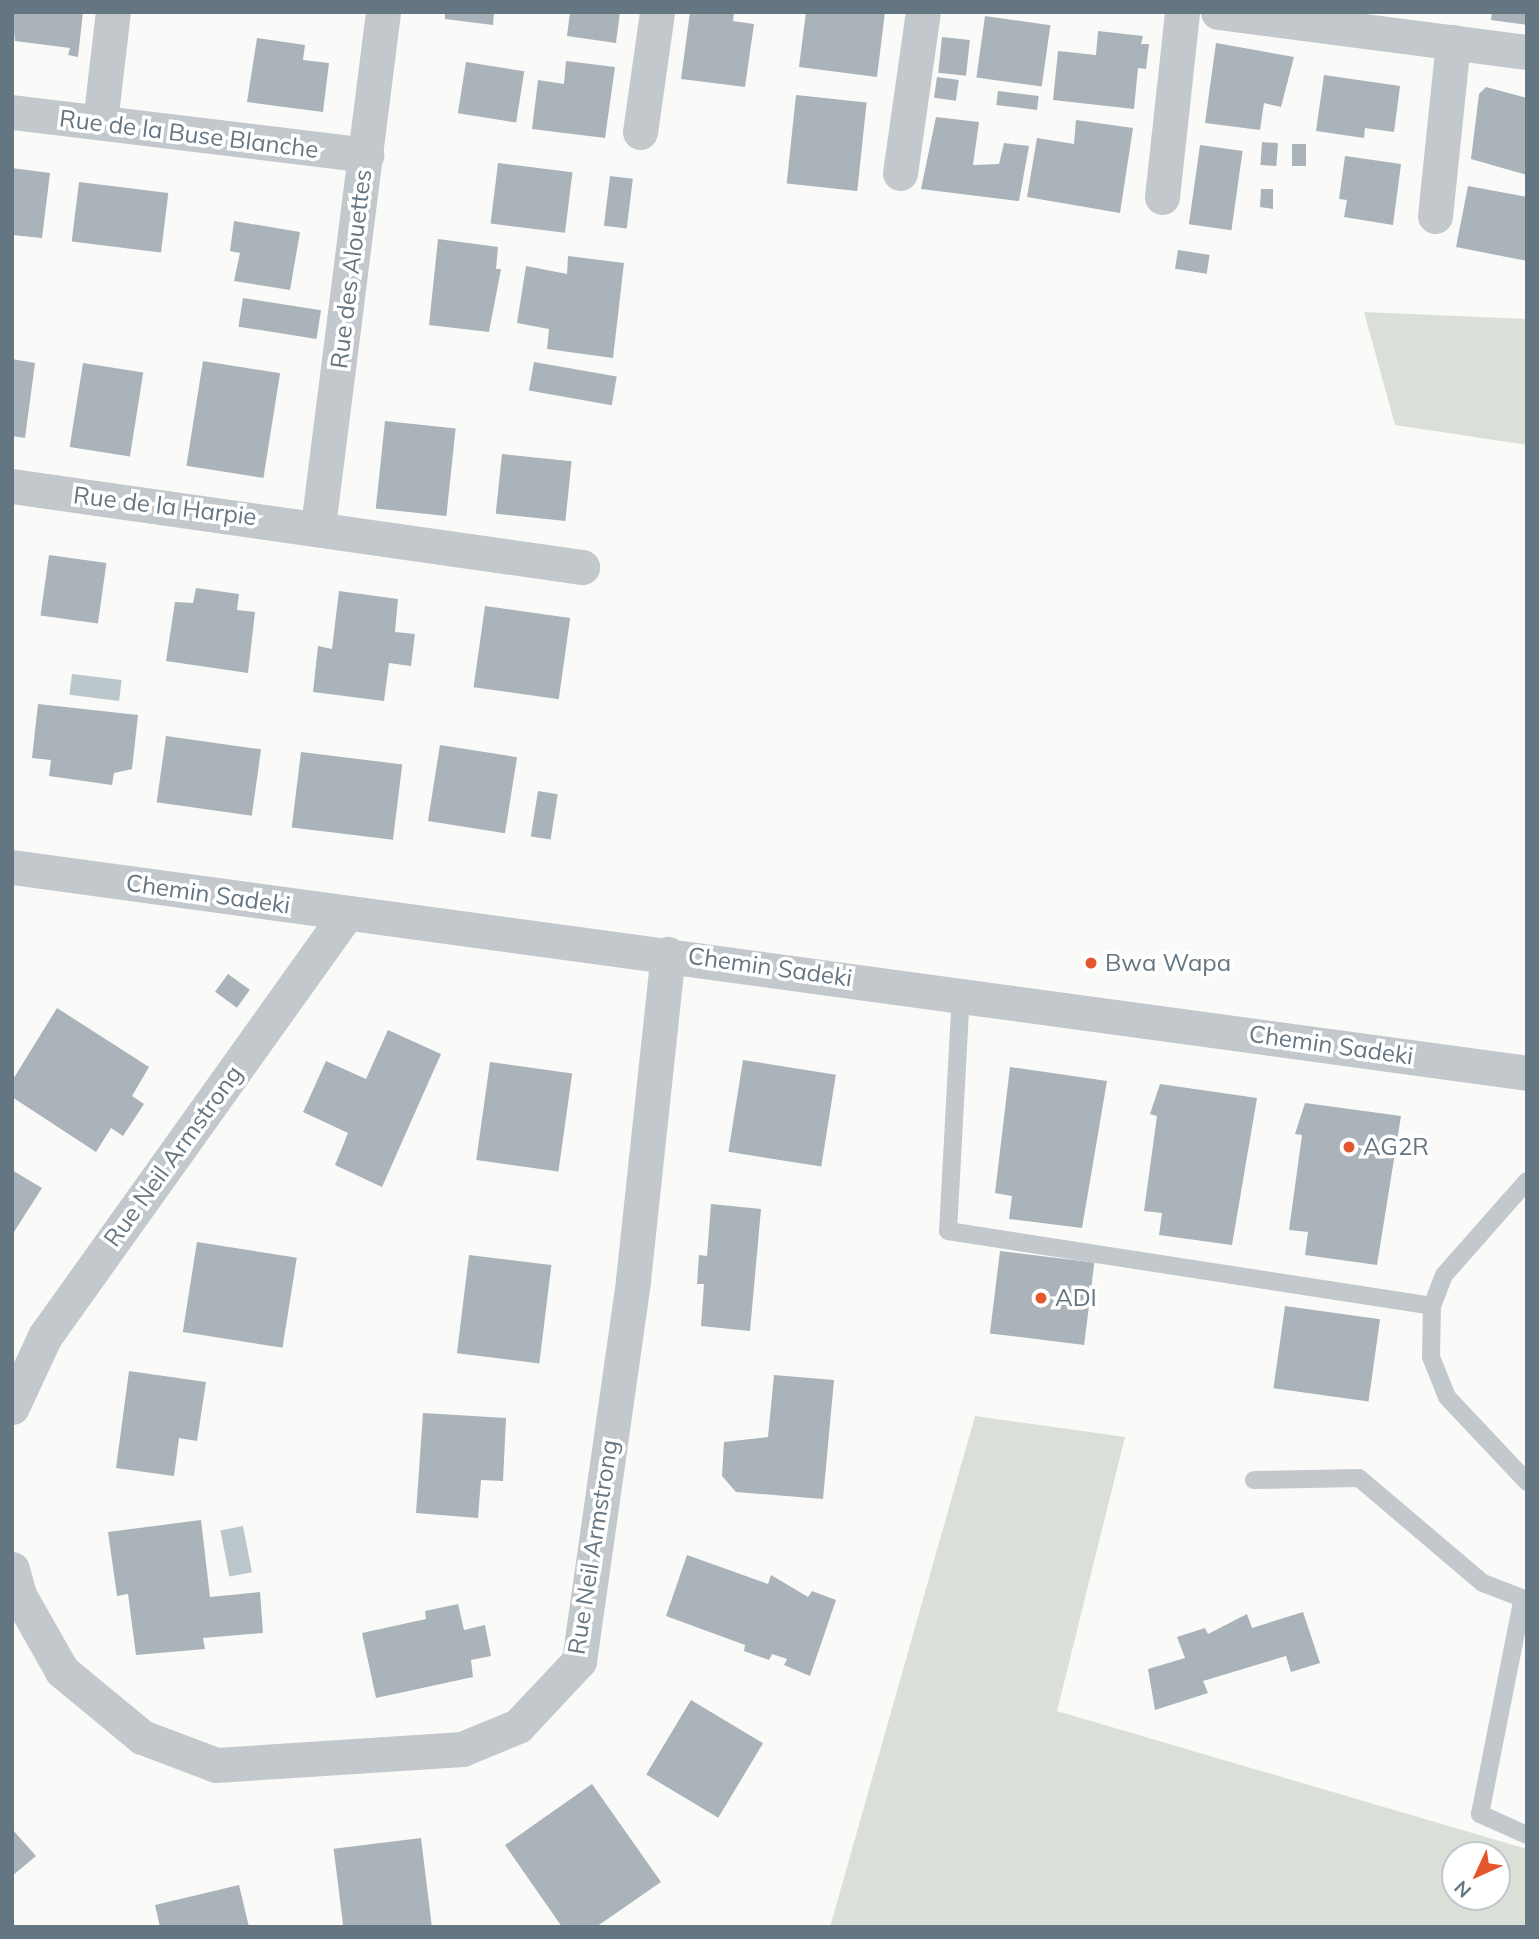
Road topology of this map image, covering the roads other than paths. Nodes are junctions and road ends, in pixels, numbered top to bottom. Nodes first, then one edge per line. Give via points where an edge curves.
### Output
1 (114, 12) edge
2 (383, 12) edge
3 (657, 12) edge
4 (923, 12) edge
5 (1182, 12) edge
6 (1218, 12) edge
7 (1453, 42) junction
8 (1527, 52) edge
9 (12, 112) edge
10 (100, 122) junction
11 (640, 132) dead end
12 (366, 155) junction
13 (900, 173) dead end
14 (1162, 197) dead end
15 (1435, 216) dead end
16 (12, 485) edge
17 (318, 526) junction
18 (582, 567) dead end
19 (12, 867) edge
20 (347, 913) junction
21 (668, 954) junction
22 (961, 992) junction
23 (1527, 1073) edge
24 (1527, 1181) edge
25 (1520, 1200) edge
26 (1432, 1306) junction
27 (12, 1407) edge
28 (1254, 1480) dead end
29 (1527, 1482) edge
30 (12, 1569) edge
31 (1524, 1601) edge
32 (1527, 1835) edge

1 - 10 street
2 - 12 street, Rue des Alouettes
3 - 11 street
4 - 13 street
5 - 14 street
6 - 7 street
7 - 8 street
7 - 15 street
9 - 10 street, Rue de la Buse Blanche
10 - 12 street, Rue de la Buse Blanche
12 - 17 street, Rue des Alouettes
16 - 17 street, Rue de la Harpie
17 - 18 street, Rue de la Harpie
19 - 20 street, Chemin Sadeki
20 - 21 street, Chemin Sadeki
20 - 27 street, Rue Neil Armstrong via 45,1335
21 - 22 street, Chemin Sadeki
21 - 30 street, Rue Neil Armstrong via 633,1279 579,1661 518,1726 462,1749 216,1765 142,1737 62,1671 19,1595
22 - 23 street, Chemin Sadeki
22 - 26 lane via 948,1231
24 - 25 lane
25 - 26 lane via 1444,1275
26 - 29 lane via 1431,1357 1447,1397
28 - 31 lane via 1359,1478 1483,1583
31 - 32 lane via 1480,1814

